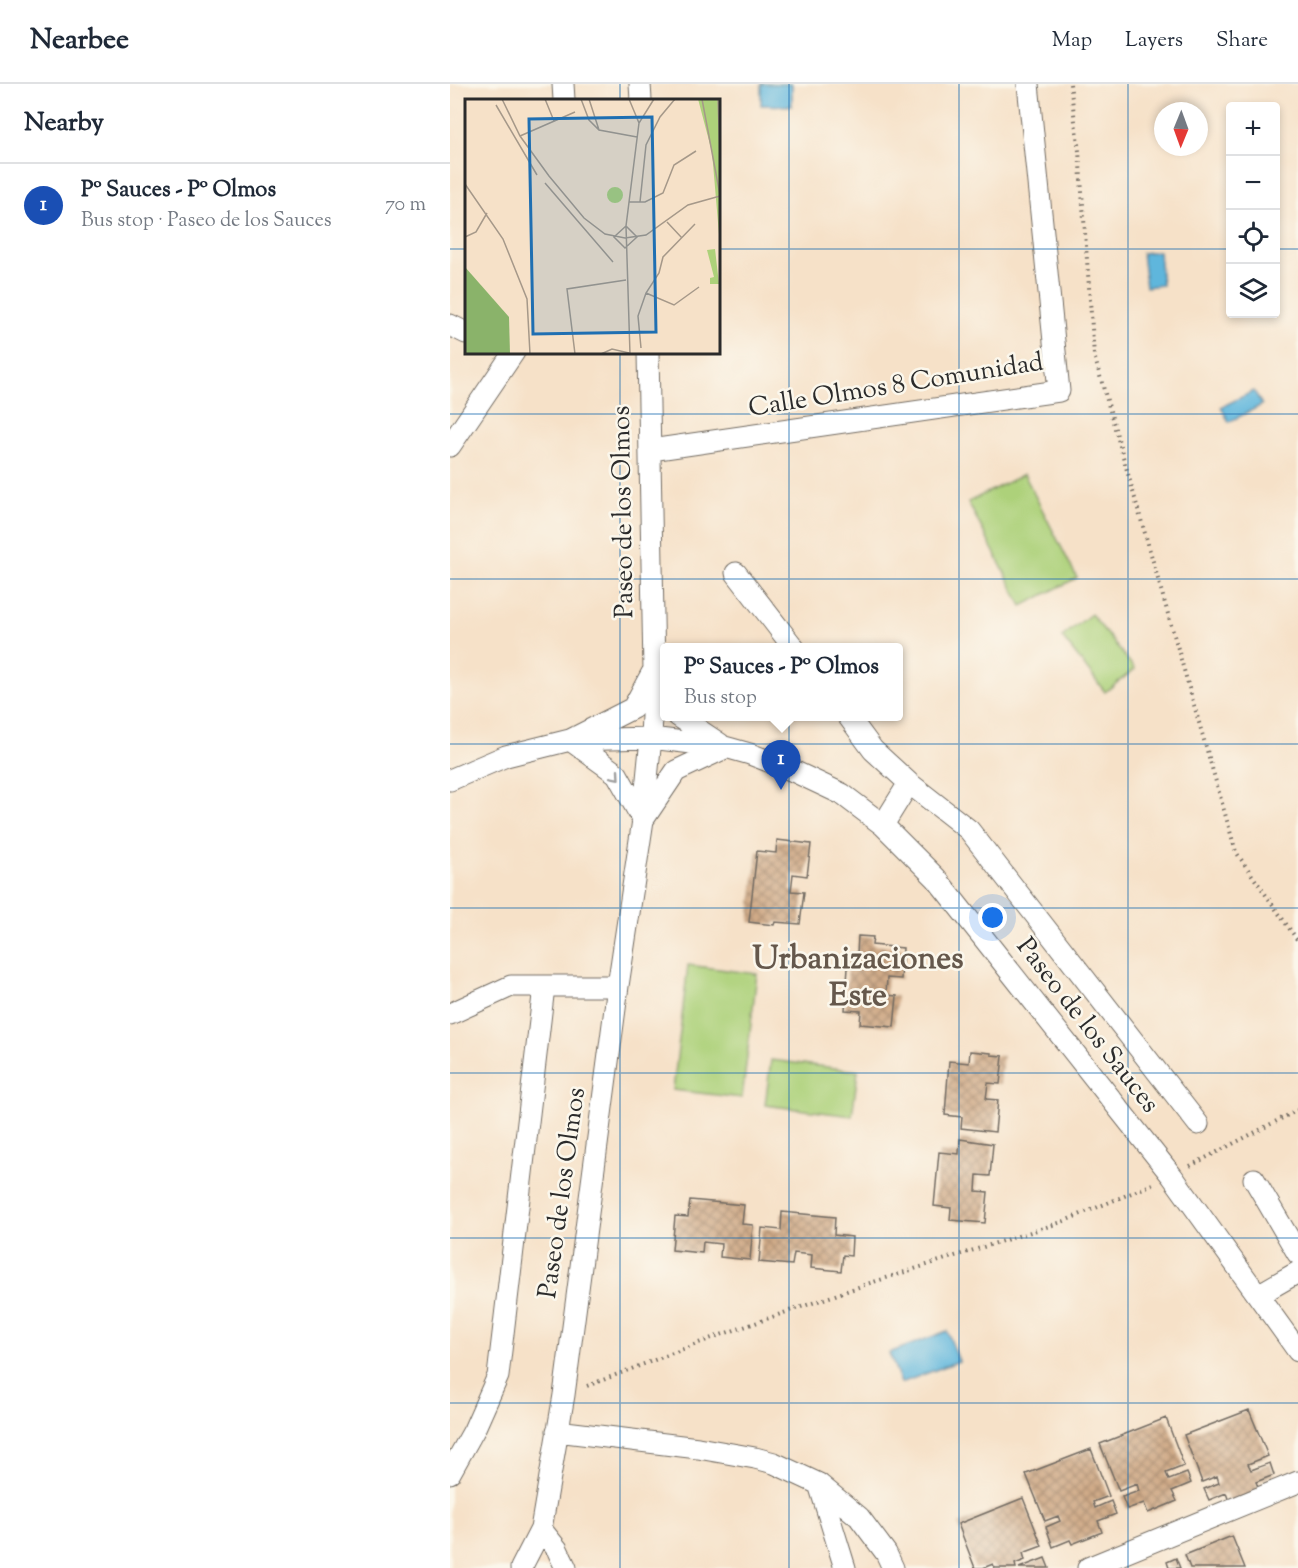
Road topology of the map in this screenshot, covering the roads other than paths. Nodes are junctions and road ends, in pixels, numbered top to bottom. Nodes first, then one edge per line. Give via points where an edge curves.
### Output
1 (562, 84) edge
2 (640, 84) edge
3 (1028, 84) edge
4 (564, 99) edge
5 (641, 99) edge
6 (450, 325) edge
7 (465, 332) edge
8 (511, 354) edge
9 (648, 354) edge
10 (450, 446) edge
11 (651, 450) junction
12 (736, 573) dead end
13 (790, 643) edge
14 (654, 670) junction
15 (660, 682) edge
16 (684, 721) edge
17 (851, 721) edge
18 (651, 738) junction
19 (570, 740) junction
20 (725, 747) junction
21 (450, 780) edge
22 (909, 783) junction
23 (643, 820) junction
24 (883, 825) junction
25 (618, 986) junction
26 (544, 987) junction
27 (450, 1014) edge
28 (1198, 1124) dead end
29 (1254, 1179) dead end
30 (1298, 1254) edge
31 (1298, 1272) edge
32 (1258, 1295) junction
33 (1298, 1351) edge
34 (557, 1431) junction
35 (450, 1473) edge
36 (1298, 1482) edge
37 (819, 1484) junction
38 (540, 1529) junction
39 (1128, 1561) edge
40 (521, 1568) edge
41 (566, 1568) edge
42 (845, 1568) edge
43 (893, 1568) edge
44 (1088, 1568) edge

1 - 4 street
2 - 5 street
3 - 11 street, Calle Olmos 8 Comunidad via 1059,390
6 - 7 street
8 - 10 street
9 - 11 street, Paseo de los Olmos
11 - 14 street, Paseo de los Olmos
12 - 13 street
14 - 15 street, Paseo de los Olmos
14 - 18 street, Paseo de los Olmos
14 - 19 street, Paseo de los Olmos via 633,708
16 - 20 street
17 - 22 street via 873,750
18 - 19 street, Paseo de los Sauces
18 - 20 street, Paseo de los Sauces
18 - 23 street, Paseo de los Olmos
19 - 21 street, Paseo de los Sauces via 506,756
19 -> 23 street via 617,774
20 - 23 street, Paseo de los Olmos via 675,771
20 - 24 street, Paseo de los Sauces via 789,769 842,794
22 - 24 street
22 - 28 street via 969,831
23 - 25 street, Paseo de los Olmos
24 - 32 street, Paseo de los Sauces via 936,878 1172,1176
25 - 26 street
25 - 34 street, Paseo de los Olmos
26 - 27 street via 512,986
26 - 35 street via 498,1376
29 - 30 street
31 - 32 street
32 - 33 street, Paseo de los Sauces
34 - 37 street via 755,1458
34 - 38 street, Paseo de los Olmos
36 - 39 street
37 - 42 street
37 - 43 street via 859,1517
38 - 40 street, Paseo de los Olmos
38 - 41 street via 557,1549
39 - 44 street

